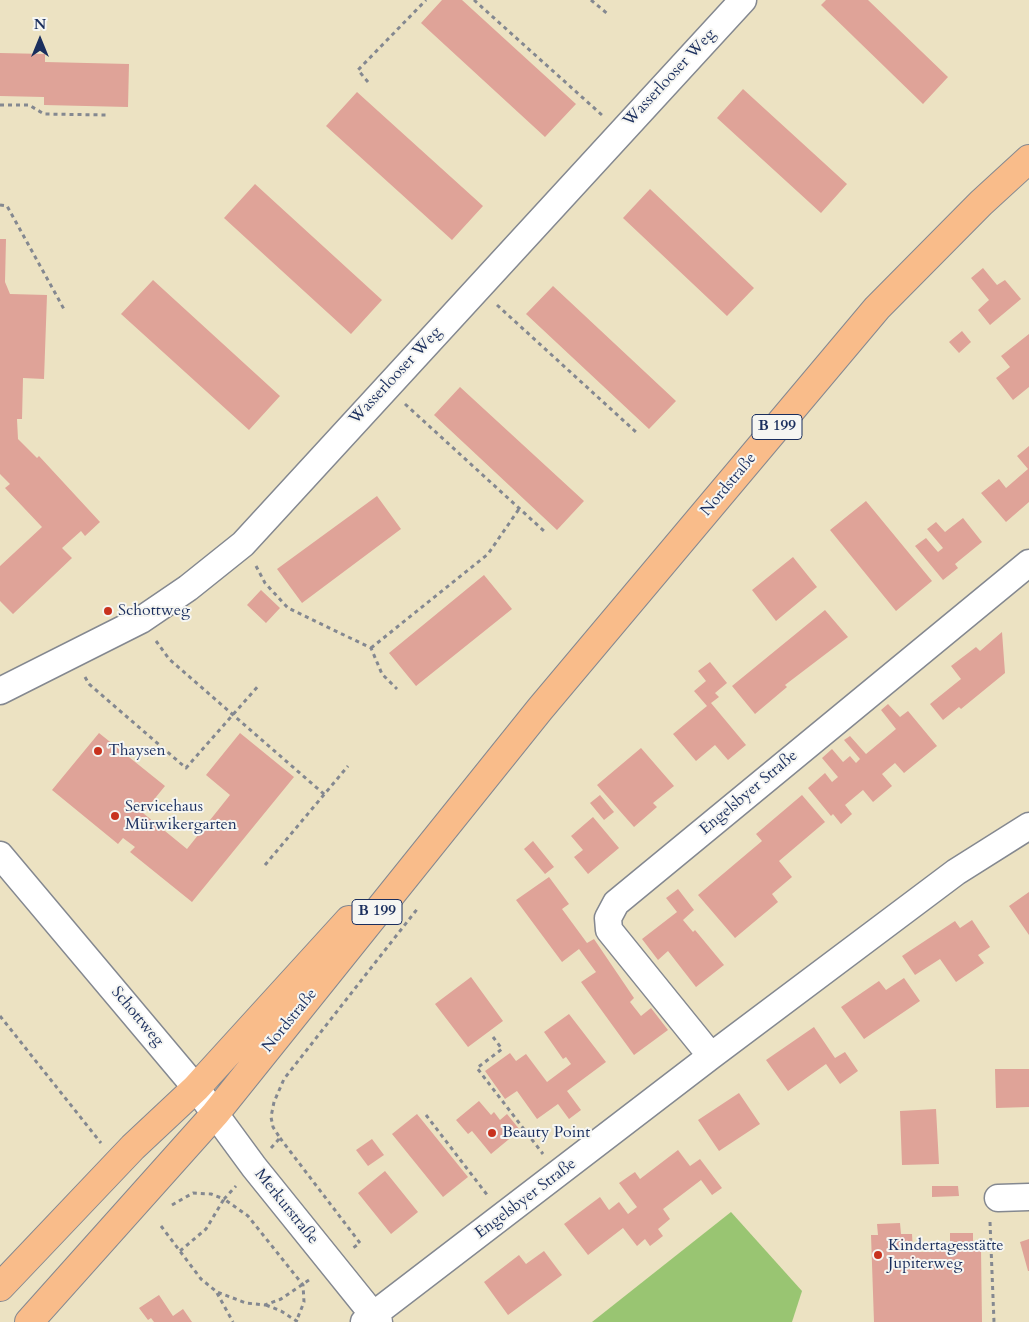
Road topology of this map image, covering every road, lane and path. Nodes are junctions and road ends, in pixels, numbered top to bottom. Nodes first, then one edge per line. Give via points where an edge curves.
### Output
1 (426, 0) edge
2 (474, 0) edge
3 (591, 0) edge
4 (743, 0) edge
5 (609, 14) dead end
6 (368, 82) dead end
7 (0, 105) edge
8 (107, 115) dead end
9 (620, 132) junction
10 (1029, 159) edge
11 (0, 205) edge
12 (478, 287) junction
13 (65, 311) dead end
14 (386, 387) junction
15 (636, 432) dead end
16 (520, 509) junction
17 (544, 531) dead end
18 (243, 544) junction
19 (1029, 563) edge
20 (141, 620) junction
21 (371, 648) junction
22 (72, 655) junction
23 (259, 685) dead end
24 (397, 688) dead end
25 (0, 691) edge
26 (540, 710) junction
27 (232, 714) junction
28 (348, 766) dead end
29 (325, 795) junction
30 (1029, 826) edge
31 (0, 854) edge
32 (266, 865) dead end
33 (0, 1016) edge
34 (493, 1037) dead end
35 (711, 1056) junction
36 (196, 1088) junction
37 (215, 1114) junction
38 (426, 1115) dead end
39 (280, 1138) dead end
40 (101, 1143) dead end
41 (558, 1174) junction
42 (1029, 1197) edge
43 (998, 1198) joint
44 (504, 1216) junction
45 (161, 1226) dead end
46 (360, 1243) dead end
47 (180, 1251) junction
48 (303, 1285) junction
49 (0, 1287) edge
50 (217, 1292) junction
51 (265, 1305) junction
52 (372, 1320) edge
53 (29, 1322) edge
54 (233, 1322) edge
55 (297, 1322) edge
56 (994, 1322) edge

1 - 6 path via 358,70
2 - 9 path
3 - 5 path
4 - 9 street, Wasserlooser Weg
7 - 8 path via 28,105 44,114
9 - 12 street, Wasserlooser Weg
10 - 26 main road, Nordstraße / B 199 via 981,202 877,308
11 - 13 path via 7,206
12 - 14 street, Wasserlooser Weg
12 - 15 path
14 - 16 path
14 - 18 street, Wasserlooser Weg
16 - 17 path
16 - 21 path via 488,554
18 - 20 street, Wasserlooser Weg
18 - 21 path via 266,583 288,608
19 - 35 street, Engelsbyer Straße via 616,904 608,918 609,930
20 - 22 street, Wasserlooser Weg
20 - 27 path via 169,659
21 - 24 path via 382,674
22 - 25 street, Wasserlooser Weg
22 - 27 path via 89,684 186,768
23 - 27 path
26 - 36 main road, Nordstraße / B 199
26 - 37 main road, Nordstraße / B 199
27 - 29 path
28 - 29 path
29 - 32 path
30 - 35 street, Engelsbyer Straße via 956,872
31 - 36 street, Schottweg
33 - 40 path
34 - 41 path via 502,1049 478,1068
35 - 41 street, Engelsbyer Straße
36 - 37 street, Merkurstraße
36 - 49 main road, Nordstraße / B 199 via 133,1147
37 - 52 street, Merkurstraße
37 - 53 main road, Nordstraße / B 199
38 - 44 path
39 - 46 path
41 - 44 street, Engelsbyer Straße
42 - 43 street
43 - 56 path via 989,1208
44 - 52 street, Engelsbyer Straße
45 - 47 path
47 - 48 path via 206,1229 224,1199 248,1216
47 - 50 path via 201,1279
48 - 51 path
48 - 55 path via 304,1302
50 - 51 path
50 - 54 path
51 - 55 path

